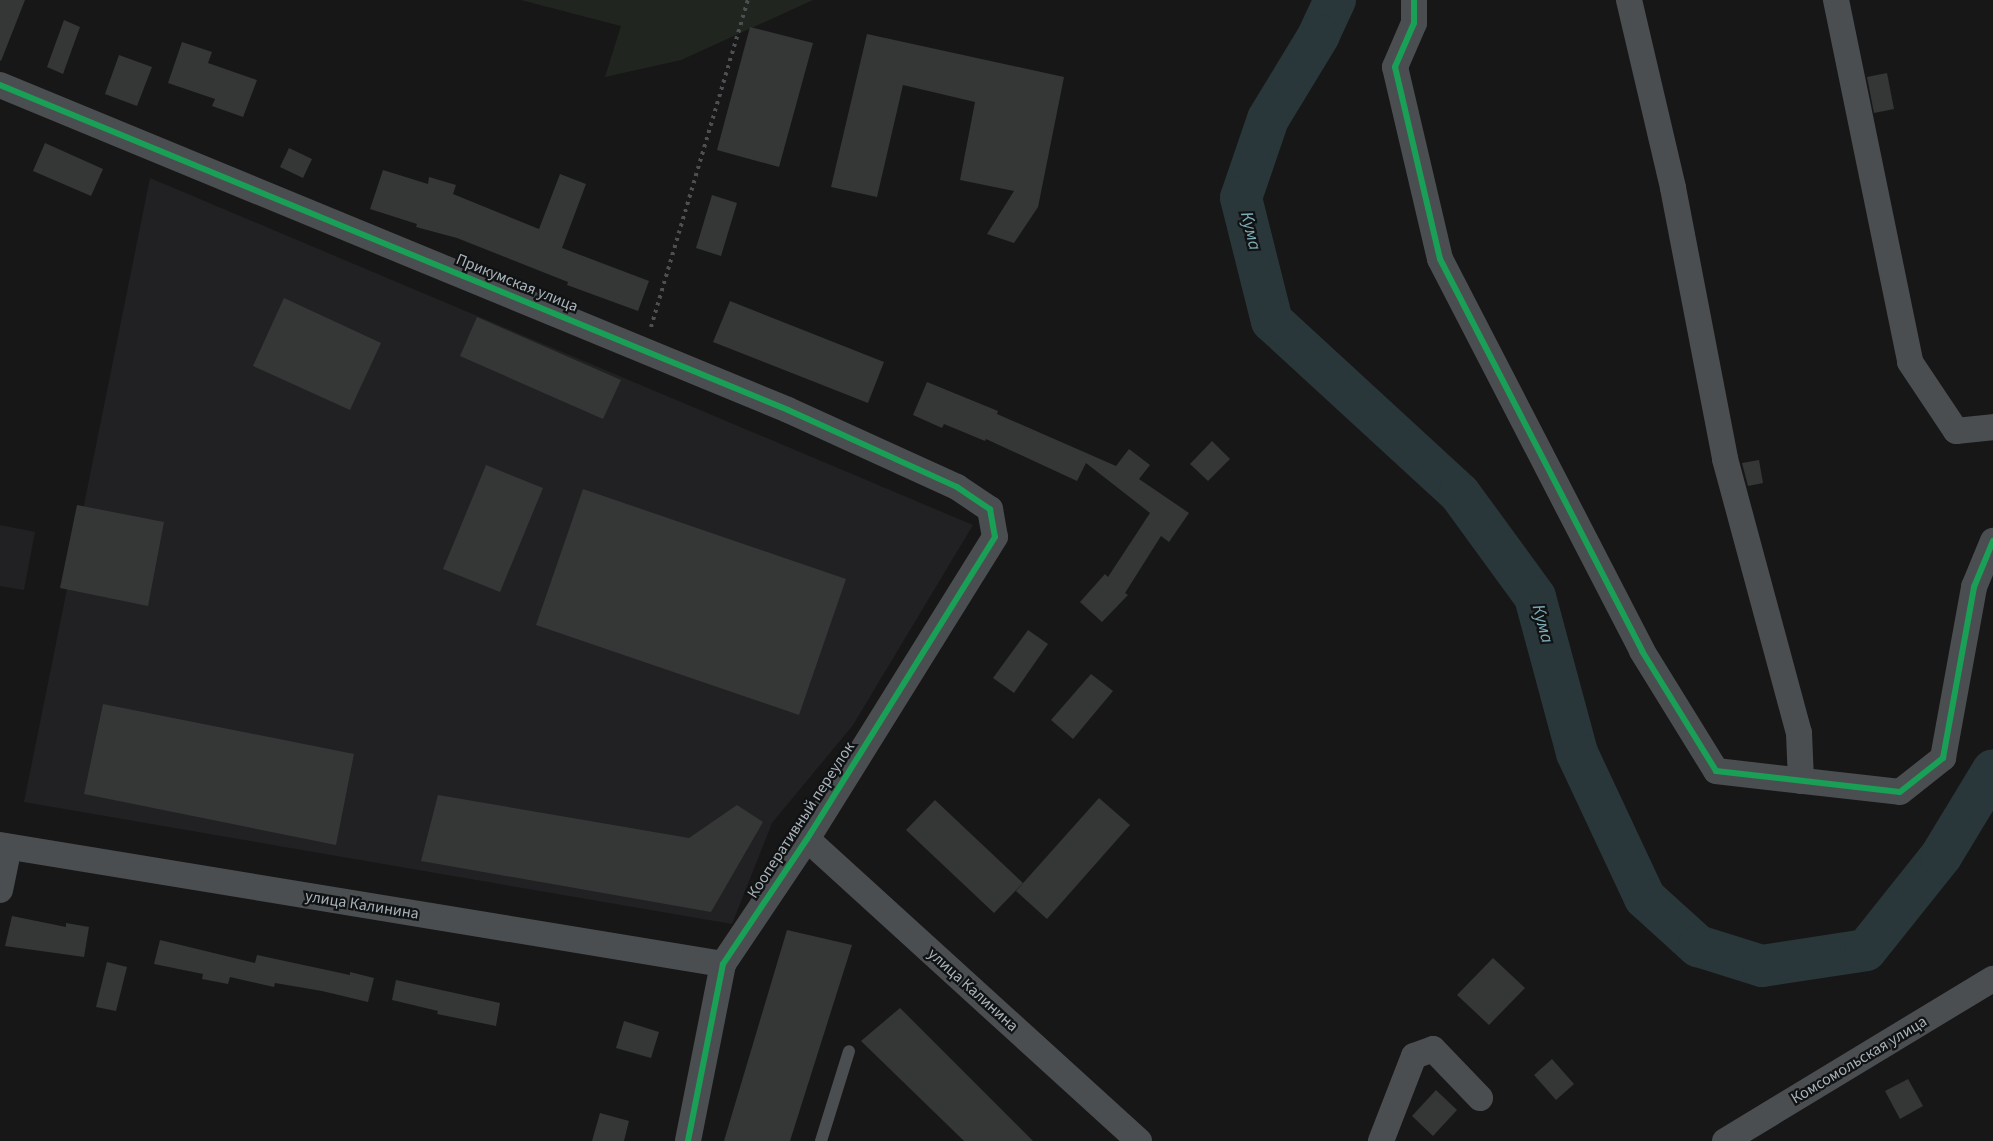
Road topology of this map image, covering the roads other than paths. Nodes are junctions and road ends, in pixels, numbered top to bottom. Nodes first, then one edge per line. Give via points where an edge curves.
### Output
1 (1414, 0) edge
2 (1629, 0) edge
3 (1836, 0) edge
4 (0, 85) edge
5 (1993, 427) edge
6 (996, 537) joint
7 (1993, 541) edge
8 (1802, 781) junction
9 (807, 839) junction
10 (4, 846) edge
11 (0, 890) edge
12 (723, 964) junction
13 (1993, 979) edge
14 (849, 1051) dead end
15 (1480, 1098) dead end
16 (688, 1141) edge
17 (821, 1141) edge
18 (1139, 1141) edge
19 (1381, 1141) edge
20 (1725, 1141) edge

1 - 8 street via 1414,23 1395,67 1440,259 1642,651 1716,771
2 - 8 street via 1672,188 1725,459 1799,733
3 - 5 street via 1910,362 1956,431
4 - 6 street, Прикумская улица via 788,410 957,487 990,509
6 - 9 street, Кооперативный переулок
7 - 8 street via 1974,587 1943,758 1900,792
9 - 12 street, Кооперативный переулок
9 - 18 street, улица Калинина
10 - 11 street
10 - 12 street, улица Калинина
12 - 16 street, Кооперативный переулок
13 - 20 street, Комсомольская улица
14 - 17 lane
15 - 19 street via 1433,1049 1414,1056

